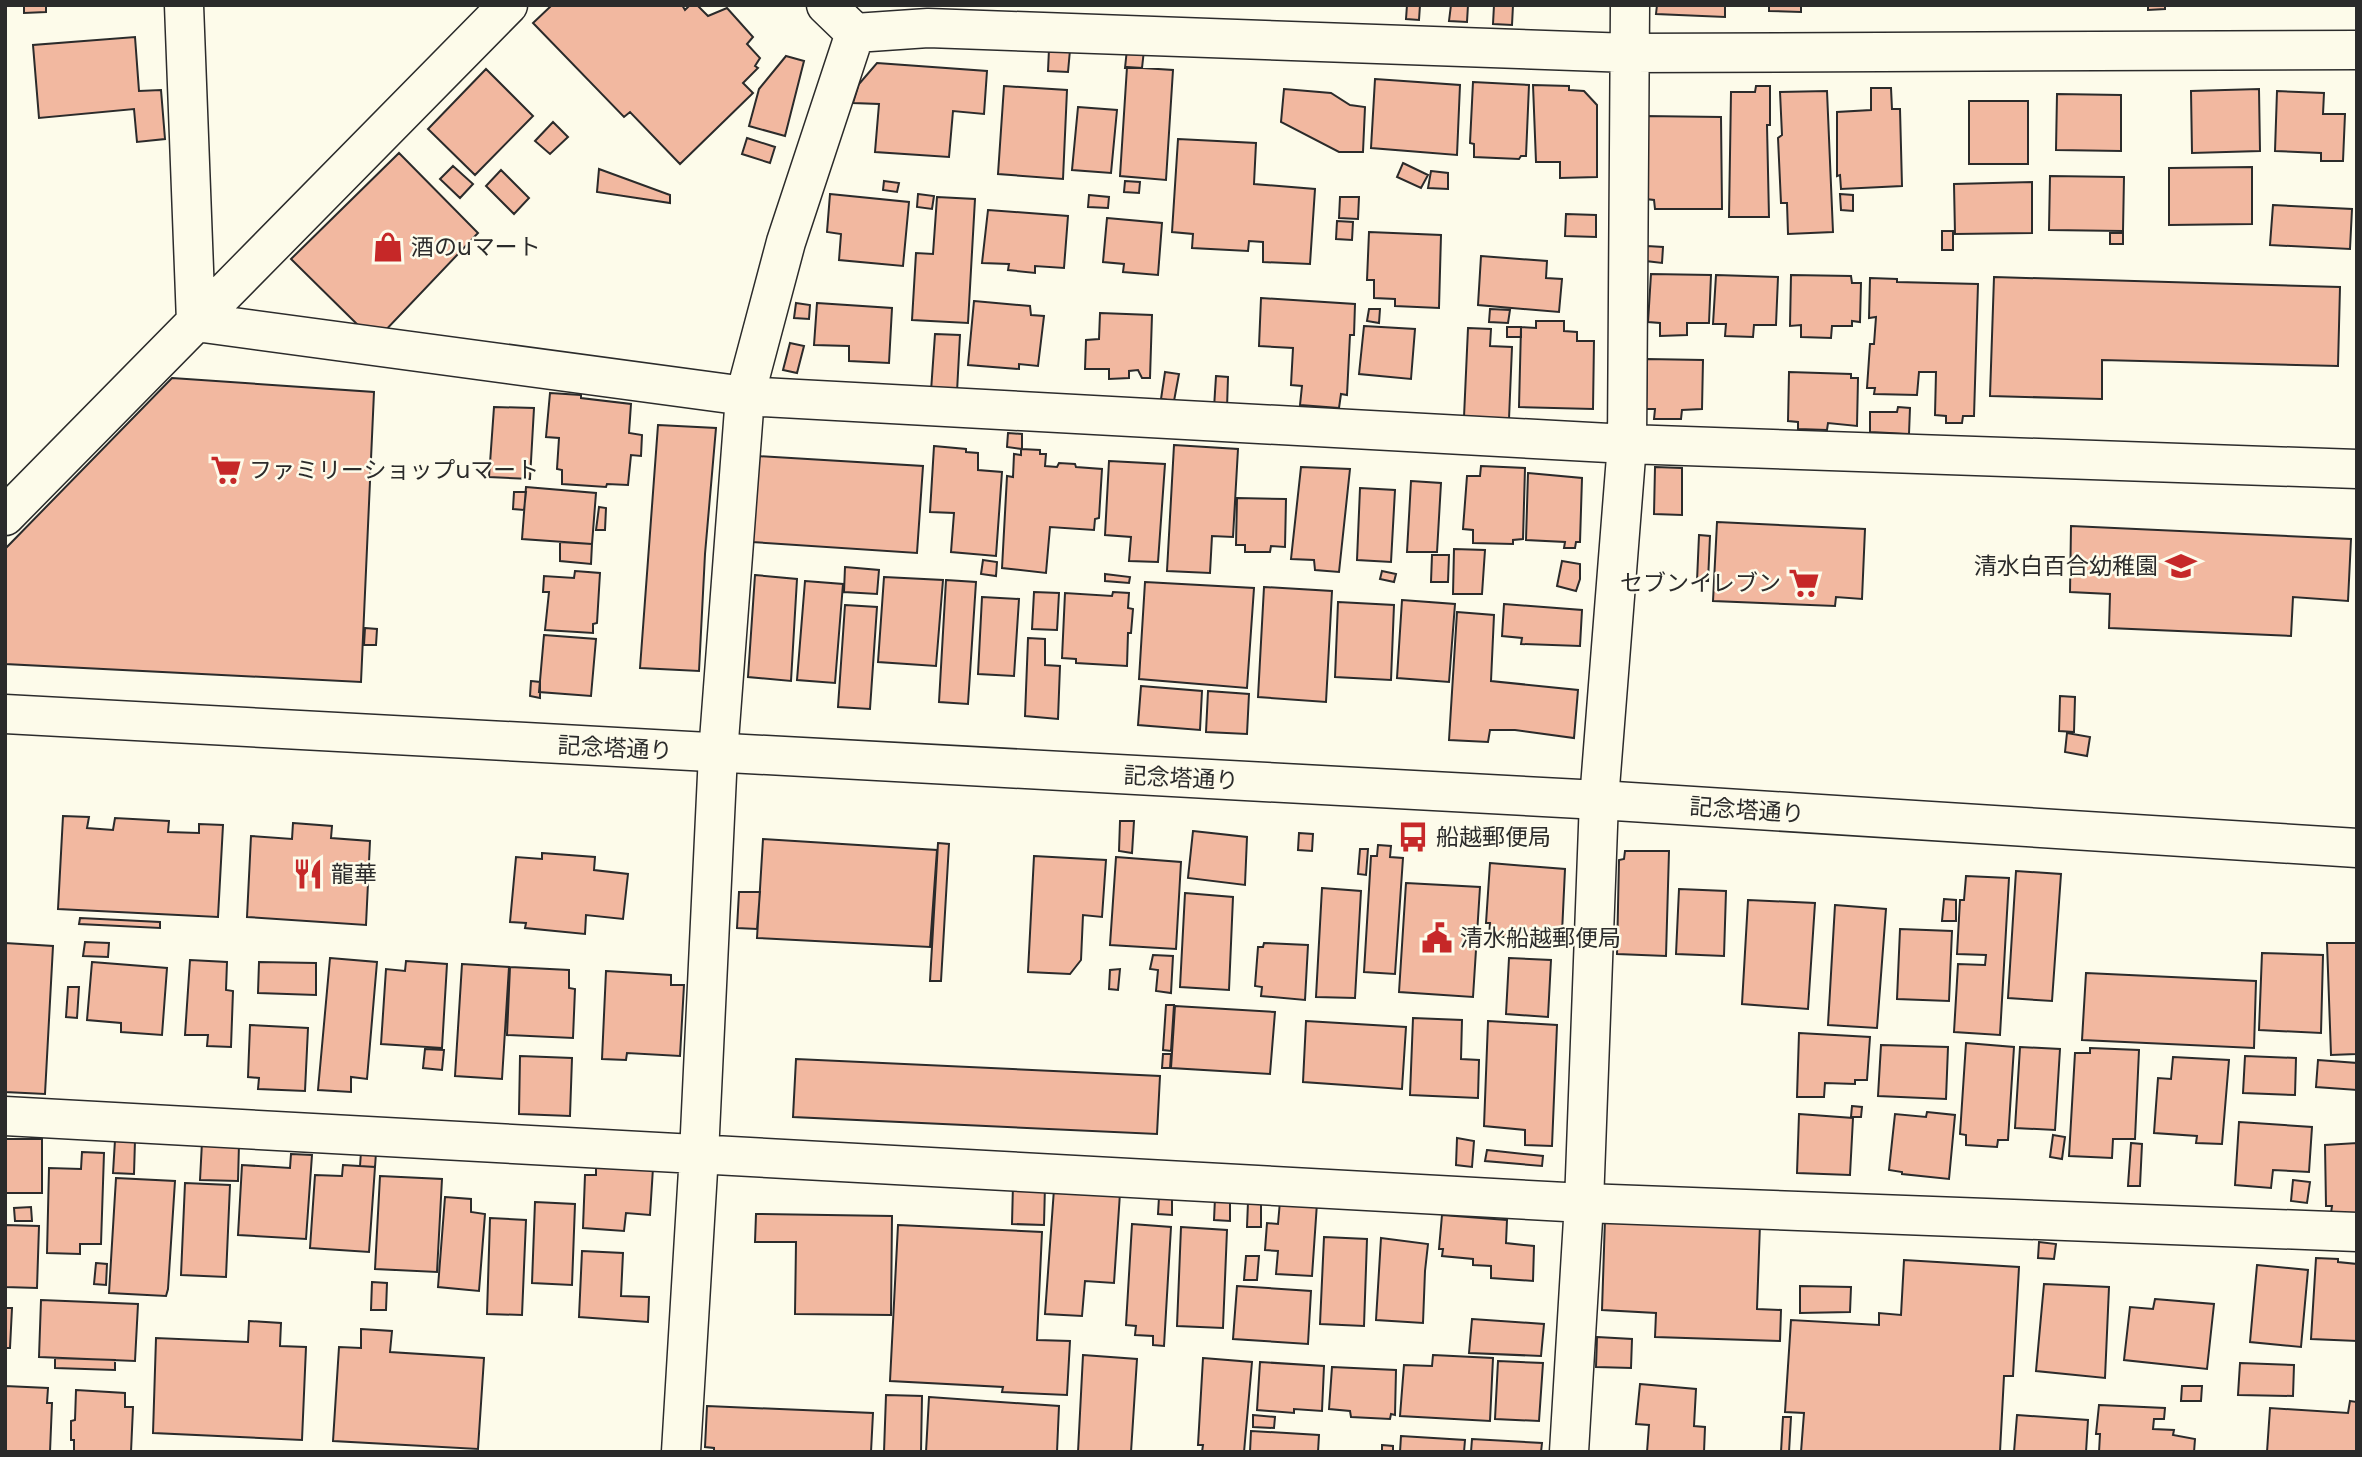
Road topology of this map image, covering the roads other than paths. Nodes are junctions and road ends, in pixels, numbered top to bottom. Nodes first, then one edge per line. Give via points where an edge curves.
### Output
1 (184, 5) edge
2 (508, 5) edge
3 (826, 5) edge
4 (1630, 5) edge
5 (939, 17) edge
6 (855, 33) junction
7 (2357, 50) edge
8 (1630, 53) junction
9 (196, 322) junction
10 (745, 396) junction
11 (1627, 444) junction
12 (2357, 469) edge
13 (5, 516) edge
14 (5, 714) edge
15 (718, 754) junction
16 (1599, 800) junction
17 (2357, 848) edge
18 (5, 1116) edge
19 (699, 1154) junction
20 (1584, 1203) junction
21 (2357, 1232) edge
22 (681, 1452) edge
23 (1569, 1452) edge

1 - 9 street
2 - 9 street
3 - 6 street
4 - 8 street
5 - 6 street
5 - 8 street
6 - 10 street via 786,242
7 - 8 street
8 - 11 street
9 - 10 street
9 - 13 street
10 - 11 street
10 - 15 street
11 - 12 street
11 - 16 street
14 - 15 street, 記念塔通り
15 - 16 street, 記念塔通り
15 - 19 street
16 - 17 street, 記念塔通り
16 - 20 street
18 - 19 street
19 - 20 street
19 - 22 street
20 - 21 street
20 - 23 street

